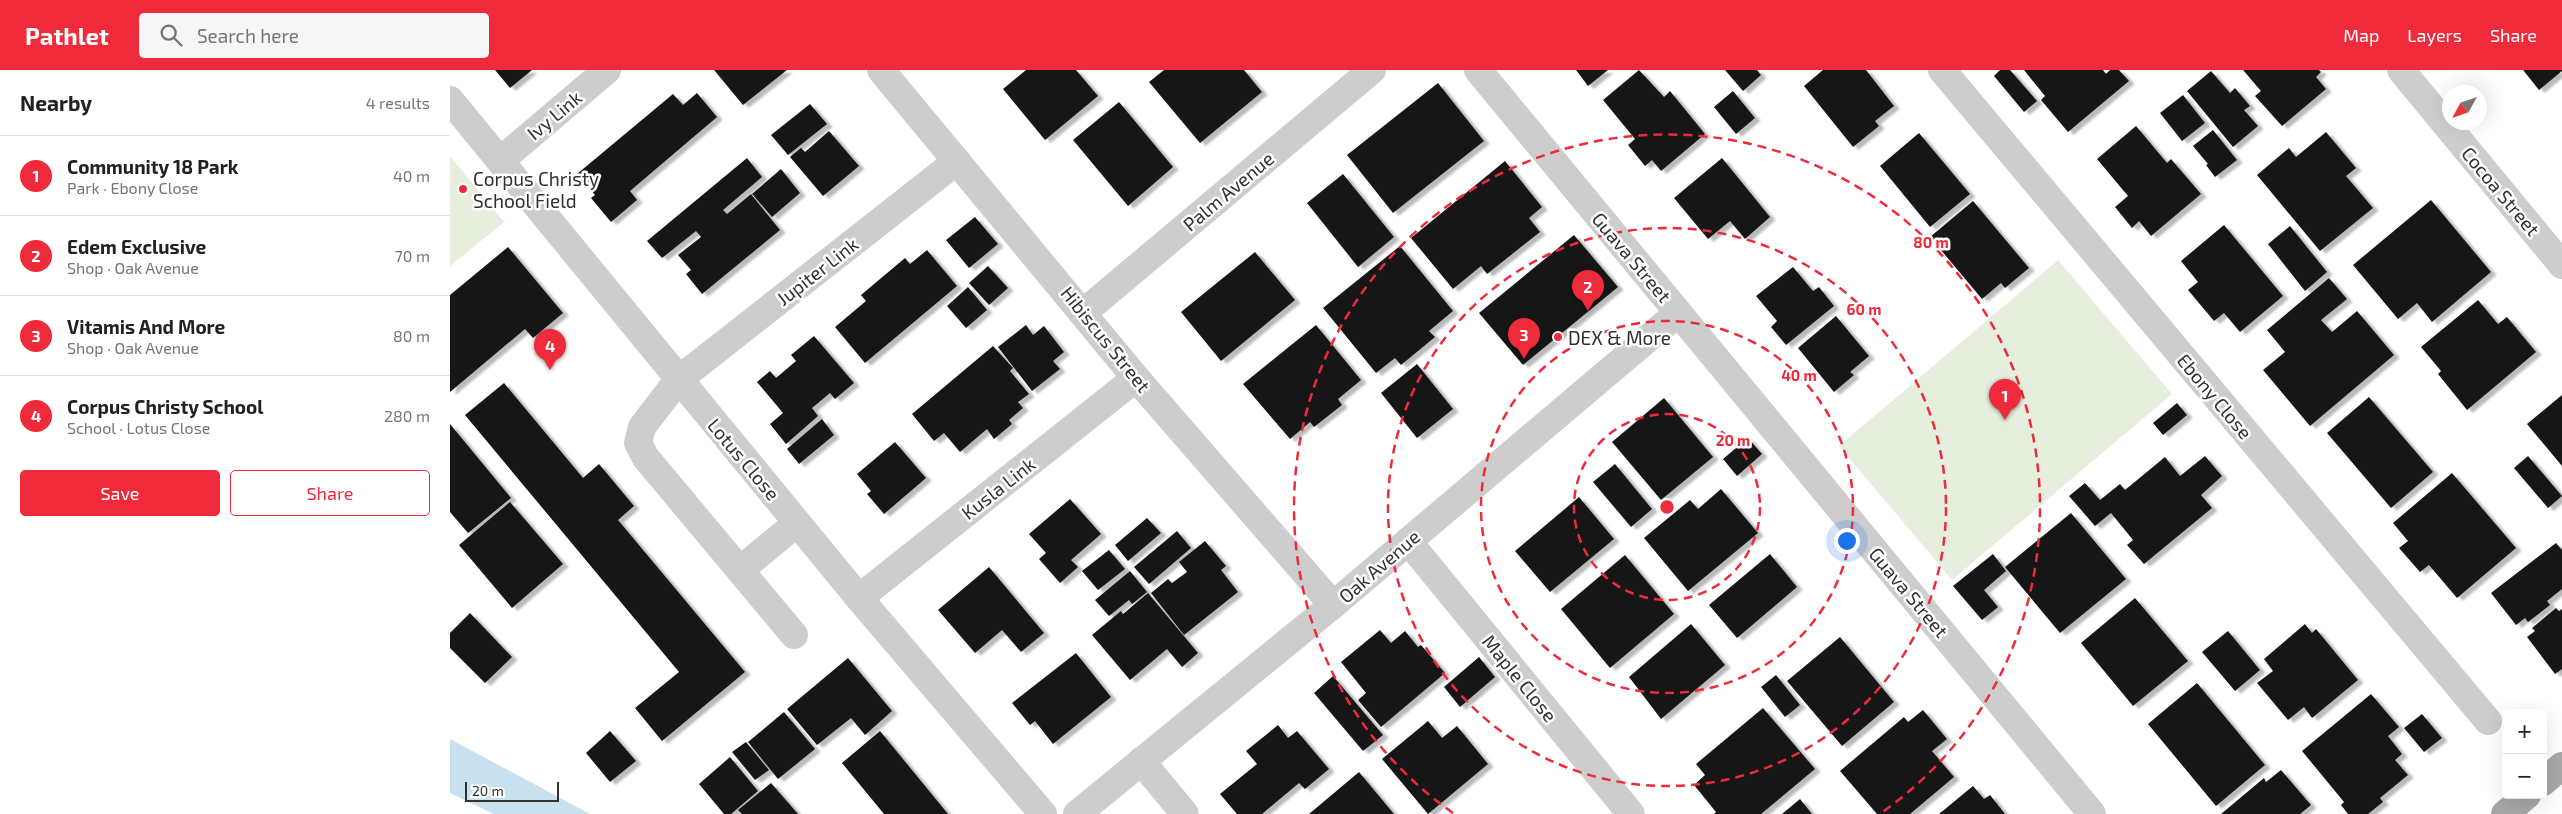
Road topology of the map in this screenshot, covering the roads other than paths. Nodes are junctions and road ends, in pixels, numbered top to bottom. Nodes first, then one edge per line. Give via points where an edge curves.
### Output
1 (608, 70) edge
2 (881, 70) edge
3 (1478, 70) edge
4 (1942, 70) edge
5 (2401, 70) edge
6 (1358, 74) edge
7 (450, 100) edge
8 (501, 160) junction
9 (957, 161) junction
10 (2562, 265) edge
11 (1084, 312) junction
12 (1678, 313) junction
13 (1136, 378) junction
14 (678, 380) junction
15 (797, 523) junction
16 (1408, 541) junction
17 (740, 570) junction
18 (859, 598) junction
19 (1333, 605) junction
20 (794, 635) dead end
21 (2488, 721) dead end
22 (1141, 761) junction
23 (2562, 766) edge
24 (2547, 779) edge
25 (2522, 799) edge
26 (1043, 814) edge
27 (1076, 814) edge
28 (1185, 814) edge
29 (1631, 814) edge
30 (2092, 814) edge
31 (2504, 814) edge

1 - 8 street, Ivy Link
2 - 9 street, Hibiscus Street
3 - 12 street, Guava Street
4 - 21 street, Ebony Close
5 - 10 street, Cocoa Street
6 - 11 street, Palm Avenue
7 - 8 street, Lotus Close
8 - 14 street, Lotus Close
9 - 11 street, Hibiscus Street
9 - 14 street, Jupiter Link
11 - 13 street, Hibiscus Street
12 - 16 street, Oak Avenue
12 - 30 street, Guava Street
13 - 18 street, Kusla Link
13 - 19 street, Hibiscus Street
14 - 15 street, Lotus Close
14 - 17 street, Jupiter Link via 642,427 638,443 646,458
15 - 17 street
15 - 18 street, Lotus Close
16 - 19 street, Oak Avenue
16 - 29 street, Maple Close
17 - 20 street
18 - 26 street, Lotus Close
19 - 22 street, Oak Avenue
22 - 27 street, Oak Avenue
22 - 28 street
23 - 24 main road
25 - 31 main road

